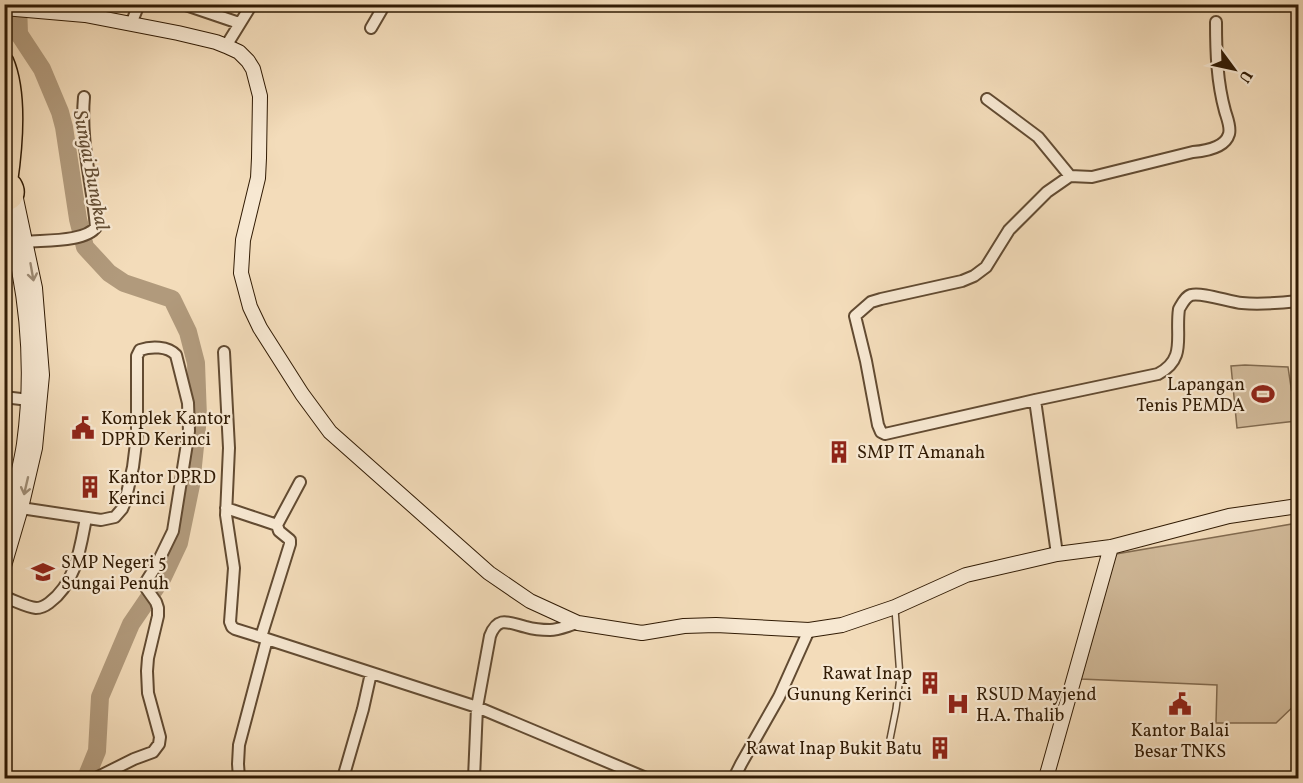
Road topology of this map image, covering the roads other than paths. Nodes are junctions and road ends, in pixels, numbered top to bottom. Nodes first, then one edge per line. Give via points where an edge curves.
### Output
1 (139, 4) edge
2 (183, 4) edge
3 (252, 4) edge
4 (386, 4) edge
5 (4, 8) edge
6 (1216, 22) dead end
7 (239, 23) junction
8 (131, 24) junction
9 (371, 28) dead end
10 (226, 46) junction
11 (4, 61) edge
12 (84, 97) dead end
13 (987, 99) dead end
14 (1070, 176) junction
15 (7, 193) edge
16 (26, 242) junction
17 (1299, 301) edge
18 (224, 352) dead end
19 (4, 397) edge
20 (29, 400) junction
21 (1035, 400) junction
22 (29, 447) junction
23 (300, 482) dead end
24 (1299, 506) edge
25 (21, 508) junction
26 (226, 508) junction
27 (86, 518) junction
28 (4, 525) edge
29 (277, 525) junction
30 (1111, 547) junction
31 (1057, 554) junction
32 (4, 566) edge
33 (4, 597) edge
34 (895, 608) junction
35 (578, 623) junction
36 (809, 630) junction
37 (264, 638) junction
38 (371, 673) junction
39 (477, 707) junction
40 (890, 740) dead end
41 (96, 778) edge
42 (239, 778) edge
43 (343, 778) edge
44 (474, 778) edge
45 (646, 778) edge
46 (734, 778) edge
47 (1046, 778) edge

1 - 8 street
2 - 7 street
3 - 7 street
4 - 9 street
5 - 8 main road via 85,15
6 - 14 street via 1218,71 1230,132 1226,140 1206,150 1092,177
7 - 10 street
8 - 10 main road
10 - 35 main road via 248,61 260,96 258,178 241,254 241,273 260,328 330,432 489,573 530,601
11 - 15 highway via 13,111
12 - 16 street via 83,140 96,224 88,234 75,238
13 - 14 street via 1038,137
14 - 21 street via 1009,230 986,267 974,276 871,302 855,316 878,425 885,434
15 - 16 main road
15 - 20 main road via 27,322
16 -> 22 main road via 35,288 42,375
17 - 21 street via 1257,304 1191,295 1179,309 1176,358 1167,369
18 - 26 street via 229,448
19 - 20 street
20 - 22 main road
21 - 31 street
22 -> 25 main road
22 - 28 main road
23 - 29 street
24 - 30 main road via 1229,516
25 - 27 street
25 - 32 main road
26 - 29 street
26 - 37 street via 234,568 230,625
27 - 33 street via 79,554 58,596 38,608
27 - 41 street via 114,517 125,502 137,435 138,353 145,348 172,350 188,403 189,431 173,531 144,583 158,612 147,671 159,744 153,752
29 - 37 street via 290,544
30 - 31 main road
30 - 47 main road
31 - 34 main road via 966,575
34 - 36 main road via 842,625
34 - 40 lane via 900,677
35 - 36 main road via 642,633 716,625
35 - 39 street via 547,630 508,622 494,627
36 - 46 street via 779,698
37 - 38 street
37 - 42 street via 239,745
38 - 39 street
38 - 43 street
39 - 44 street
39 - 45 street

